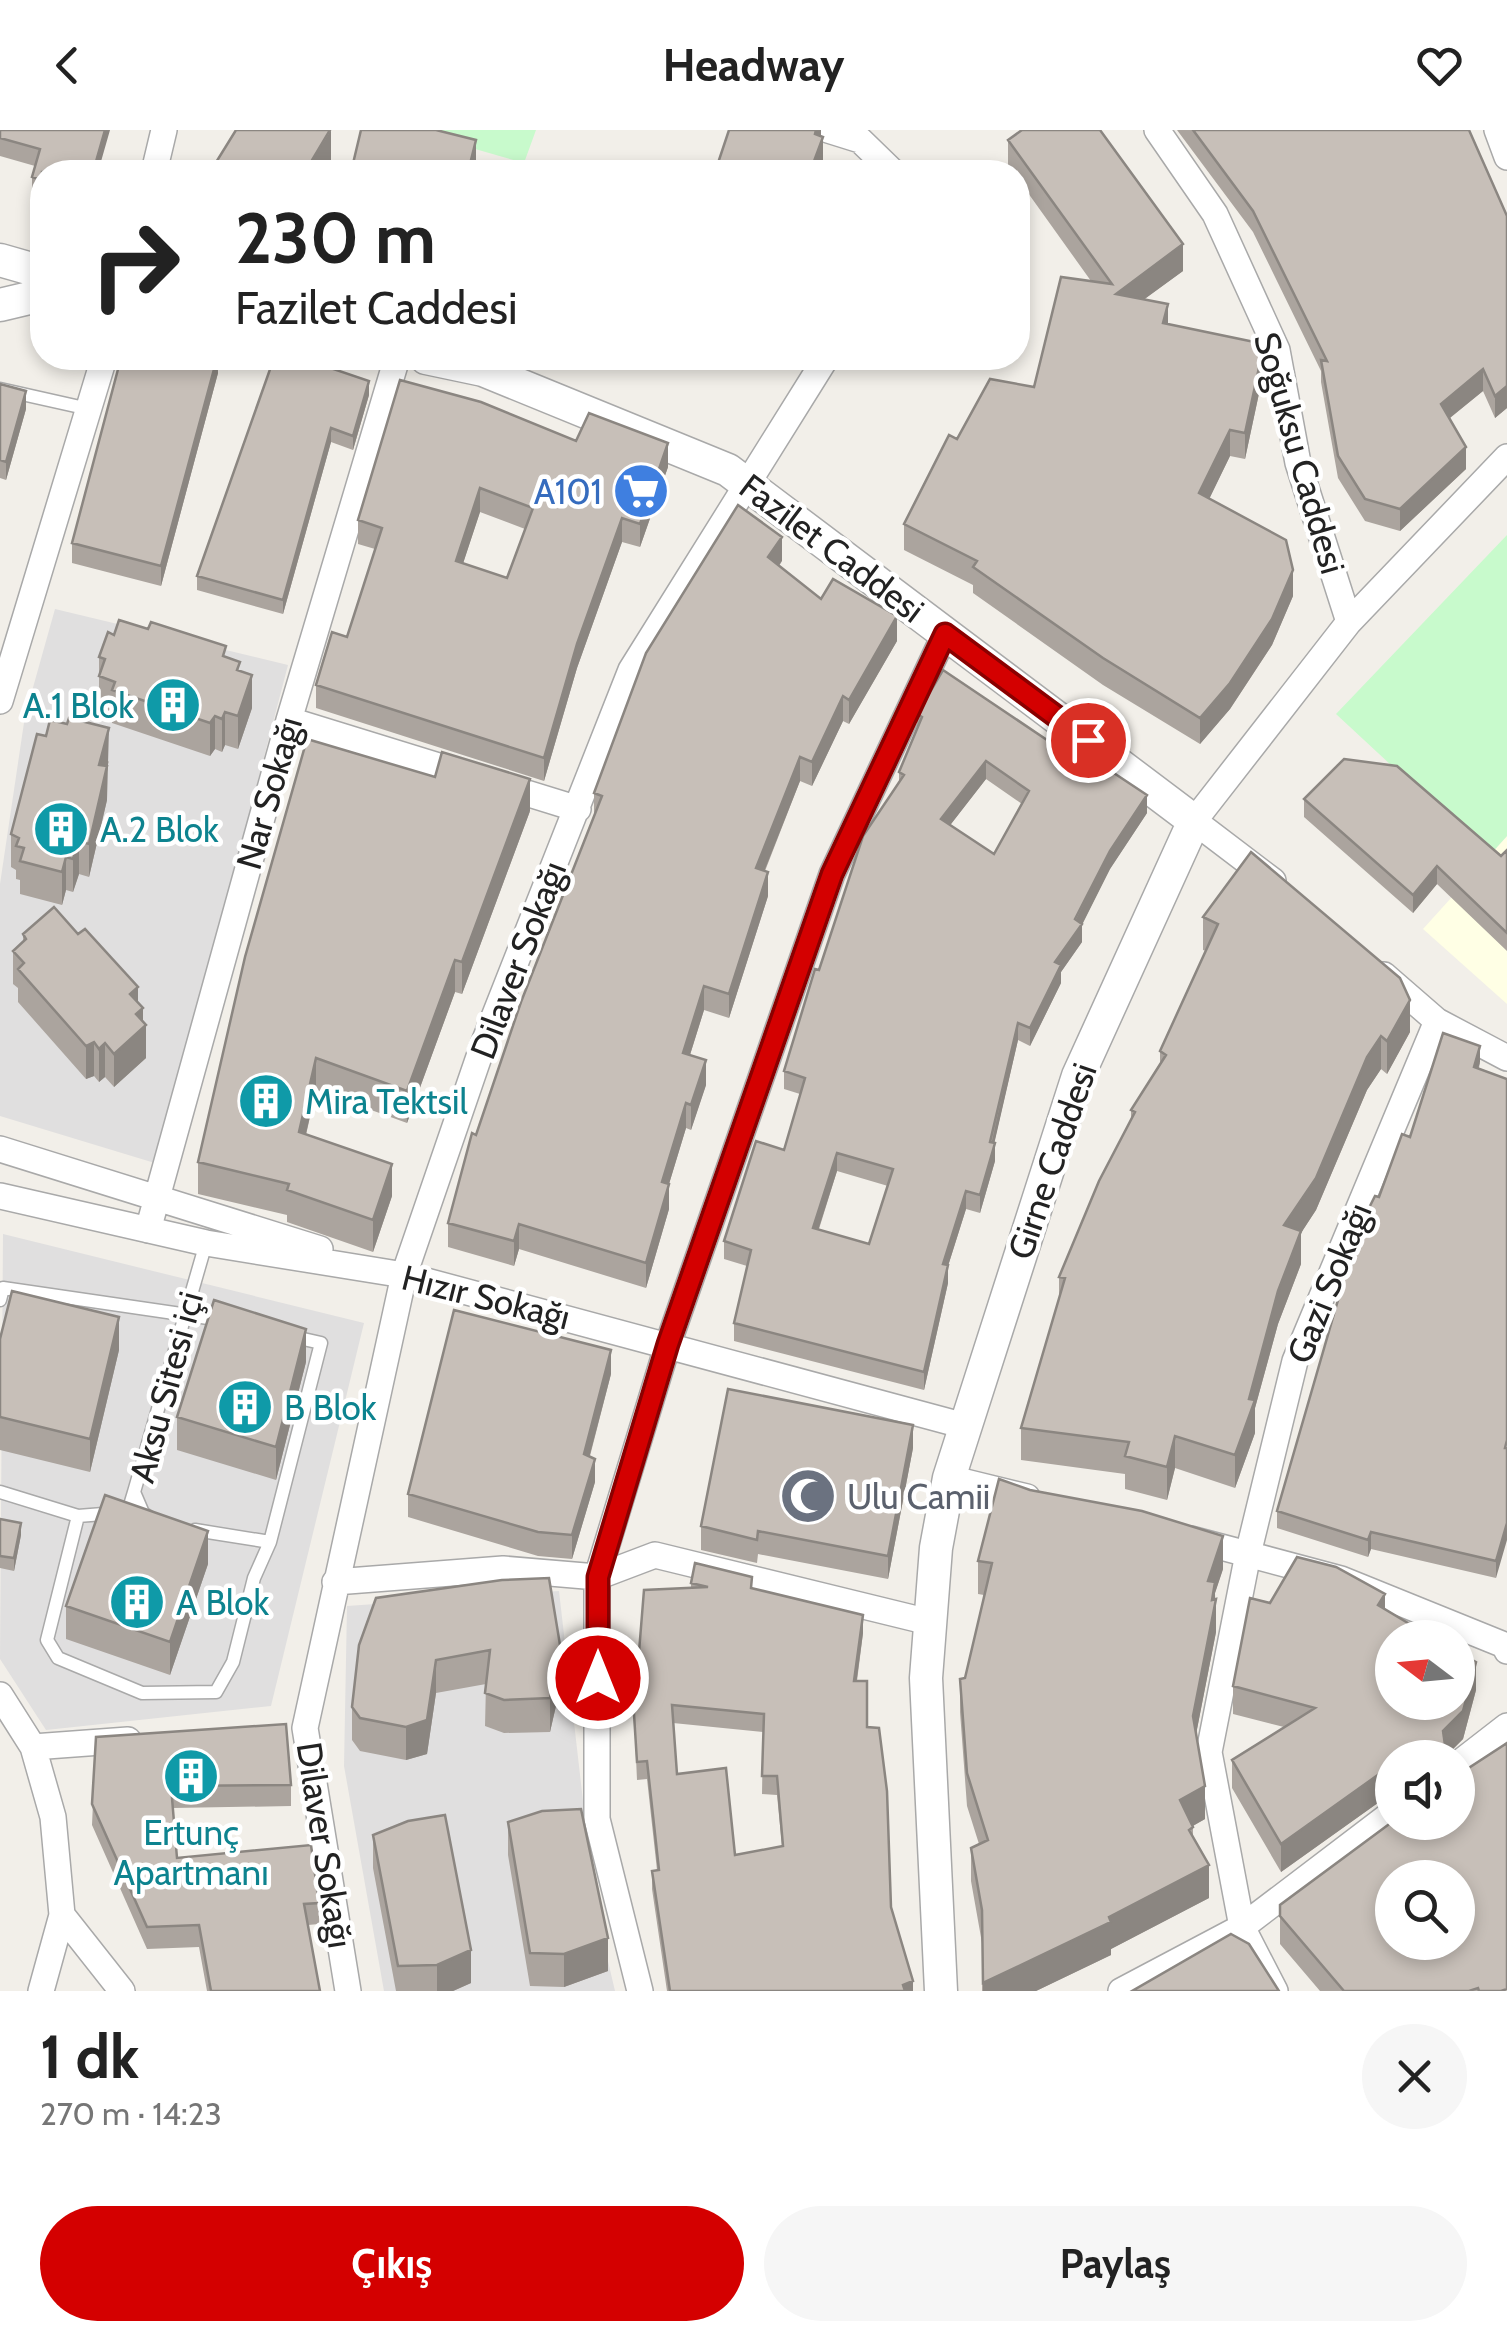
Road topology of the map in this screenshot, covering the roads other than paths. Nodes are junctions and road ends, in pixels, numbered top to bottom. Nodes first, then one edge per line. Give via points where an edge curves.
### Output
1 (164, 130) edge
2 (828, 130) edge
3 (1157, 130) edge
4 (1497, 130) edge
5 (1507, 157) edge
6 (157, 160) edge
7 (881, 160) edge
8 (0, 260) edge
9 (30, 269) edge
10 (30, 298) edge
11 (0, 306) edge
12 (100, 370) edge
13 (393, 370) edge
14 (483, 370) edge
15 (818, 370) edge
16 (0, 388) edge
17 (89, 409) junction
18 (1507, 458) edge
19 (745, 482) junction
20 (1348, 622) junction
21 (945, 634) junction
22 (0, 701) edge
23 (290, 720) junction
24 (578, 809) junction
25 (1194, 821) junction
26 (1288, 893) edge
27 (1362, 957) edge
28 (1437, 1021) junction
29 (1507, 1058) edge
30 (0, 1149) edge
31 (0, 1196) edge
32 (156, 1198) junction
33 (148, 1230) junction
34 (206, 1244) junction
35 (404, 1275) junction
36 (2, 1294) edge
37 (186, 1312) junction
38 (244, 1326) edge
39 (283, 1334) edge
40 (668, 1344) junction
41 (965, 1426) junction
42 (949, 1478) junction
43 (0, 1492) edge
44 (134, 1492) junction
45 (1061, 1506) edge
46 (78, 1516) junction
47 (160, 1524) edge
48 (178, 1527) edge
49 (1174, 1535) edge
50 (270, 1542) junction
51 (1248, 1554) junction
52 (598, 1577) junction
53 (336, 1582) junction
54 (930, 1622) junction
55 (1506, 1643) edge
56 (0, 1695) edge
57 (1507, 1726) edge
58 (159, 1738) edge
59 (33, 1748) junction
60 (1475, 1751) edge
61 (1375, 1826) edge
62 (62, 1914) junction
63 (1242, 1926) junction
64 (41, 1991) edge
65 (122, 1991) edge
66 (348, 1991) edge
67 (640, 1991) edge
68 (942, 1991) edge
69 (1121, 1991) edge
70 (1276, 1991) edge

1 - 6 street
2 - 7 street via 860,140
3 - 20 street, Soğuksu Caddesi via 1215,214 1277,350 1298,463
4 - 5 street
8 - 9 street
10 - 11 street
12 - 17 street
13 - 23 street, Nar Sokağı
14 - 19 street, Fazilet Caddesi
15 - 19 street, Dilaver Sokağı
16 - 17 lane
17 - 22 street
18 - 20 street, Girne Caddesi
19 - 21 street, Fazilet Caddesi
19 - 24 street, Dilaver Sokağı via 631,670
20 - 25 street, Girne Caddesi
21 - 25 street, Fazilet Caddesi
21 - 40 street via 832,874
23 - 24 street
23 - 32 street, Nar Sokağı
24 - 35 street, Dilaver Sokağı via 483,1045
25 - 26 street
25 - 41 street, Girne Caddesi via 1078,1076
27 - 28 street
28 - 29 street
28 - 51 street, Gazi Sokağı via 1296,1361
30 - 32 street
31 - 33 street, Hızır Sokağı
32 - 33 street, Nar Sokağı
32 - 35 street
33 - 34 street, Hızır Sokağı
34 - 35 street, Hızır Sokağı
34 - 37 lane, Aksu Sitesi içi
35 - 40 street, Hızır Sokağı
35 - 53 street, Dilaver Sokağı
36 - 37 lane
37 - 38 lane
37 - 44 lane, Aksu Sitesi içi
39 - 50 lane via 322,1343
40 - 41 street, Hızır Sokağı
40 - 52 street
41 - 42 street, Girne Caddesi
42 - 45 street
42 - 54 street, Girne Caddesi
43 - 46 lane
44 - 46 lane via 128,1512
44 - 47 lane, Aksu Sitesi içi via 144,1513
46 - 50 lane via 47,1640 58,1658 142,1693 216,1692 233,1662
48 - 50 lane, Aksu Sitesi içi
49 - 51 street
51 - 55 street via 1341,1579
51 - 63 street, Gazi Sokağı via 1209,1752
52 - 53 street via 504,1570
52 - 54 street via 655,1555
52 - 67 street via 598,1819
53 - 66 street, Dilaver Sokağı via 296,1728
54 - 68 street, Girne Caddesi via 926,1678
56 - 59 street
57 - 60 street
58 - 59 street
59 - 62 street via 54,1817
61 - 63 street
62 - 64 street
62 - 65 street
63 - 69 street
63 - 70 street, Gazi Sokağı

